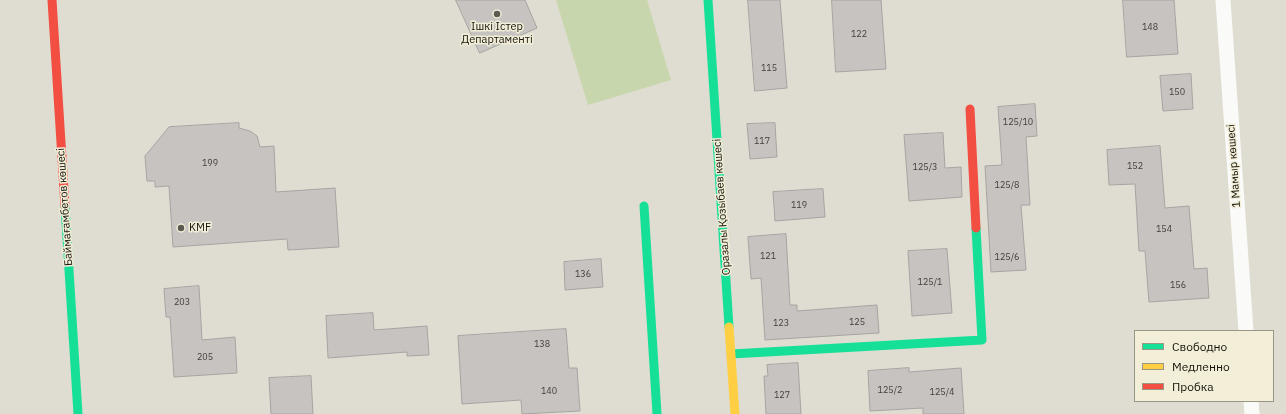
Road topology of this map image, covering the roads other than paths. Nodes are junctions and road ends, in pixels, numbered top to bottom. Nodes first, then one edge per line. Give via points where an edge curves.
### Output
1 (52, 0) edge
2 (708, 0) edge
3 (1223, 0) edge
4 (970, 109) dead end
5 (644, 206) dead end
6 (1246, 330) edge
7 (731, 354) junction
8 (1251, 402) edge
9 (78, 414) edge
10 (657, 414) edge
11 (735, 414) edge
12 (1252, 414) edge

1 - 9 street, Баймағамбетов көшесі
2 - 7 street, Оразалы Қозыбаев көшесі
3 - 6 lane, 1 Мамыр көшесі
4 - 7 street via 982,340
5 - 10 street
7 - 11 street, Оразалы Қозыбаев көшесі
8 - 12 lane

